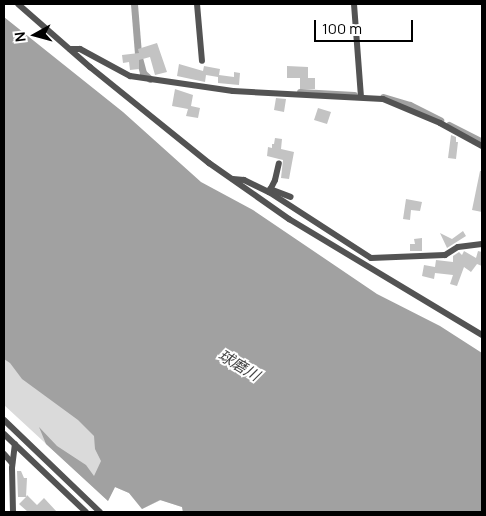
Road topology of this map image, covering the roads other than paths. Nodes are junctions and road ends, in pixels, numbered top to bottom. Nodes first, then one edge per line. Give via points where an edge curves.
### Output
1 (18, 4) edge
2 (197, 4) edge
3 (354, 4) edge
4 (70, 49) junction
5 (202, 61) dead end
6 (361, 97) junction
7 (482, 146) edge
8 (279, 163) dead end
9 (231, 178) junction
10 (270, 191) junction
11 (291, 198) dead end
12 (482, 244) edge
13 (482, 336) edge
14 (4, 420) edge
15 (4, 434) edge
16 (15, 444) junction
17 (4, 454) edge
18 (12, 463) junction
19 (13, 512) edge
20 (86, 512) edge
21 (100, 512) edge

1 - 4 street
2 - 5 street
3 - 6 street
4 - 6 street via 80,48 130,76 233,91
4 - 9 street
6 - 7 street via 383,99 401,106
8 - 10 street
9 - 10 street
9 - 13 street via 289,219
10 - 11 street
10 - 12 street via 371,258 445,254 458,247
14 - 21 street
15 - 16 street
16 - 18 street
16 - 20 street
17 - 18 street
18 - 19 street

